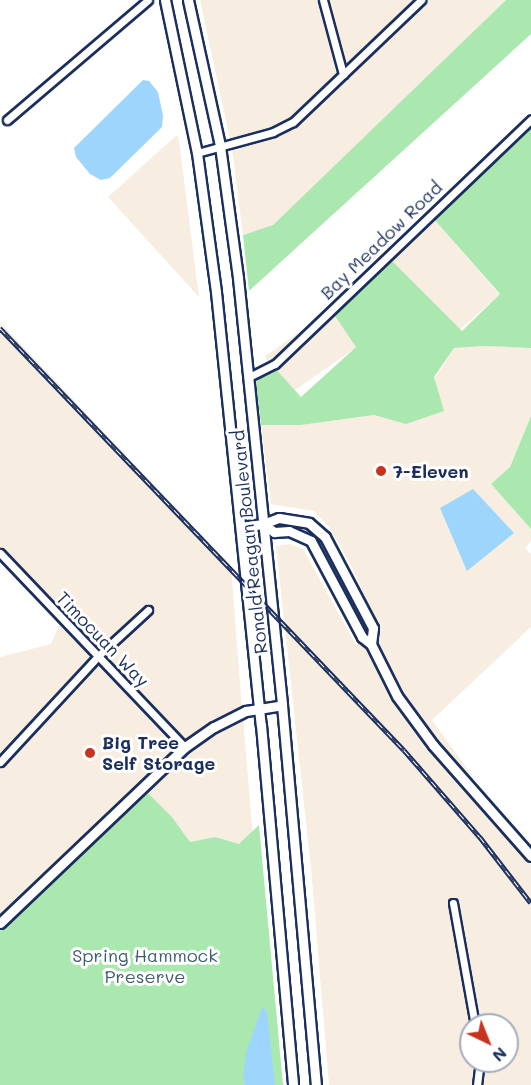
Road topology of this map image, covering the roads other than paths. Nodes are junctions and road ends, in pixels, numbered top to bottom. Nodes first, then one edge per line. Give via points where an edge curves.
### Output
1 (148, 0) edge
2 (165, 0) edge
3 (188, 0) edge
4 (323, 0) edge
5 (422, 0) edge
6 (344, 74) junction
7 (531, 119) edge
8 (7, 120) dead end
9 (220, 146) junction
10 (197, 153) junction
11 (249, 377) junction
12 (262, 524) junction
13 (241, 527) junction
14 (0, 553) edge
15 (148, 609) dead end
16 (371, 644) junction
17 (98, 656) junction
18 (282, 705) junction
19 (258, 709) junction
20 (185, 747) junction
21 (0, 762) edge
22 (531, 856) edge
23 (453, 903) dead end
24 (0, 923) edge
25 (473, 1013) edge
26 (293, 1085) edge
27 (316, 1085) edge

1 - 8 street
2 - 10 main road, Ronald Reagan Boulevard
3 - 9 main road, Ronald Reagan Boulevard
4 - 6 street
5 - 6 street
6 - 9 street via 292,122 273,132
7 - 11 street, Bay Meadow Road via 275,364
9 - 10 street
9 - 11 main road, Ronald Reagan Boulevard
10 - 13 main road, Ronald Reagan Boulevard
11 - 12 main road, Ronald Reagan Boulevard
12 - 13 main road
12 - 16 main road via 274,532 289,531 311,541 362,637
12 - 16 main road via 279,518 309,523 325,537 373,628
12 - 18 main road, Ronald Reagan Boulevard
13 - 19 main road, Ronald Reagan Boulevard
14 - 17 street, Timocuan Way
15 - 17 street
16 - 22 main road via 397,696 433,745
17 - 20 street, Timocuan Way
17 - 21 street
18 - 19 main road
18 - 27 main road, Ronald Reagan Boulevard
19 - 20 main road via 214,727
19 - 26 main road, Ronald Reagan Boulevard
20 - 24 main road
23 - 25 street

